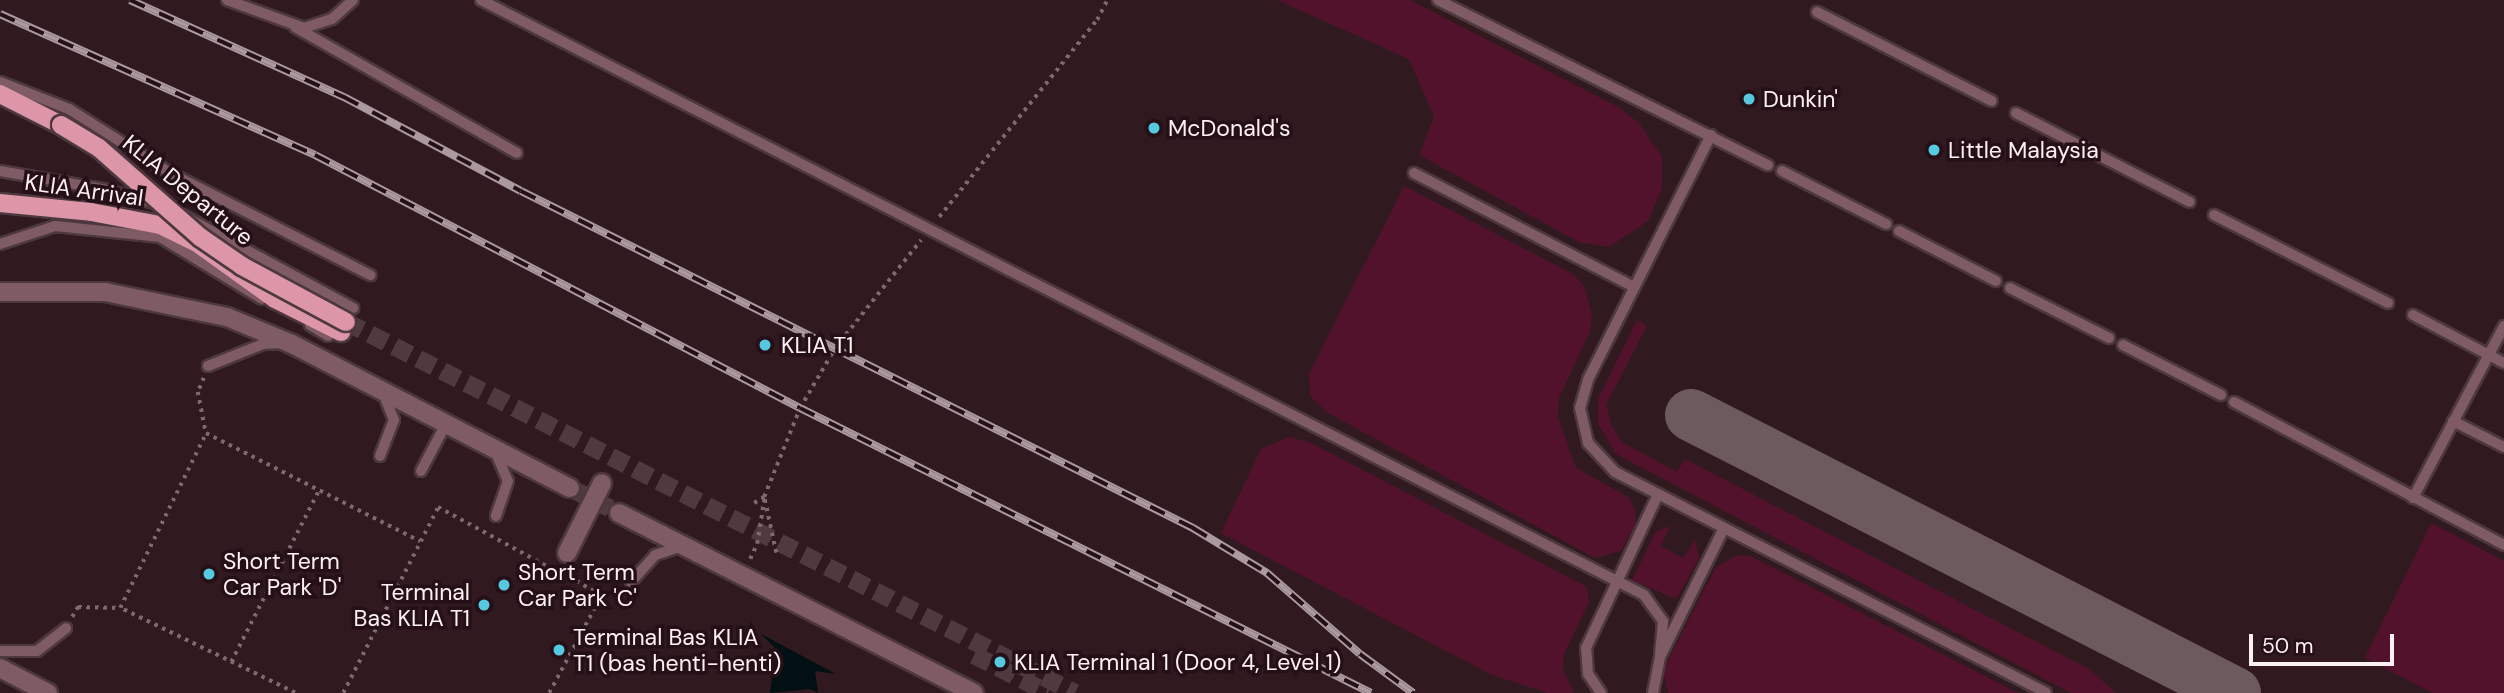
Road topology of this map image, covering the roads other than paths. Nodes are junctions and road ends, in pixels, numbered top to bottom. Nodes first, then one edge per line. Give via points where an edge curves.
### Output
1 (227, 0) edge
2 (353, 0) edge
3 (481, 0) edge
4 (1438, 0) edge
5 (1817, 12) dead end
6 (295, 27) junction
7 (0, 82) edge
8 (0, 94) edge
9 (1992, 101) dead end
10 (2016, 113) dead end
11 (1711, 135) junction
12 (517, 153) dead end
13 (1769, 165) dead end
14 (0, 171) edge
15 (1782, 171) dead end
16 (1414, 173) dead end
17 (2190, 202) dead end
18 (0, 203) edge
19 (2214, 215) dead end
20 (1886, 224) dead end
21 (1899, 231) dead end
22 (0, 244) edge
23 (370, 275) dead end
24 (1996, 281) dead end
25 (1634, 287) junction
26 (2010, 288) dead end
27 (0, 292) edge
28 (2389, 303) dead end
29 (2413, 315) dead end
30 (342, 324) junction
31 (2504, 326) edge
32 (2109, 338) dead end
33 (292, 344) junction
34 (2123, 345) dead end
35 (2488, 355) junction
36 (2504, 363) edge
37 (208, 366) road end
38 (379, 389) junction
39 (2221, 395) dead end
40 (2234, 402) dead end
41 (2453, 421) junction
42 (446, 424) junction
43 (2504, 447) edge
44 (492, 448) junction
45 (380, 456) dead end
46 (421, 471) dead end
47 (602, 482) dead end
48 (570, 488) tunnel mouth
49 (1658, 494) junction
50 (2413, 498) junction
51 (619, 513) tunnel mouth
52 (496, 516) dead end
53 (1724, 528) junction
54 (2504, 545) edge
55 (683, 546) junction
56 (567, 554) road end
57 (1618, 581) junction
58 (631, 582) dead end
59 (66, 628) road end
60 (0, 651) edge
61 (1660, 657) junction
62 (4, 671) edge
63 (48, 693) edge
64 (974, 693) edge
65 (1601, 693) edge
66 (1653, 693) edge
67 (2046, 693) edge

1 - 6 lane
2 - 6 lane via 324,24
3 - 57 lane
4 - 11 lane
5 - 9 lane
6 - 12 lane via 466,120
7 - 23 lane via 69,109 170,173
8 - 30 main road, KLIA Departure, bridge via 99,148 200,237
10 - 17 lane
11 - 13 lane
11 - 25 lane
14 - 30 lane via 103,189 162,205
15 - 20 lane
16 - 25 lane
18 - 30 main road, KLIA Arrival via 160,225 197,243 275,299
19 - 28 lane
21 - 24 lane
22 - 30 lane via 55,226 160,237
25 - 49 lane via 1588,380 1581,423 1588,443 1605,464
26 - 32 lane
27 - 33 street via 59,289 145,297 228,317
29 - 35 lane
31 - 35 lane
33 - 37 lane via 263,344
33 - 38 street
34 - 39 lane
35 - 36 lane
35 - 41 lane
38 - 42 street
38 - 45 lane via 394,420
40 - 50 lane
41 - 43 lane
41 - 50 lane
42 - 44 street
42 - 46 lane
44 - 48 street
44 - 52 lane via 508,481
47 - 56 street, bridge
49 - 53 lane
49 - 57 lane
50 - 54 lane
51 - 55 street
53 - 61 lane
53 - 67 lane
55 - 58 lane via 655,555
55 - 64 street
57 - 61 lane via 1644,595 1658,611 1664,632
57 - 65 lane via 1586,648 1588,674
59 - 60 lane via 37,651
61 - 66 lane
62 - 63 street

